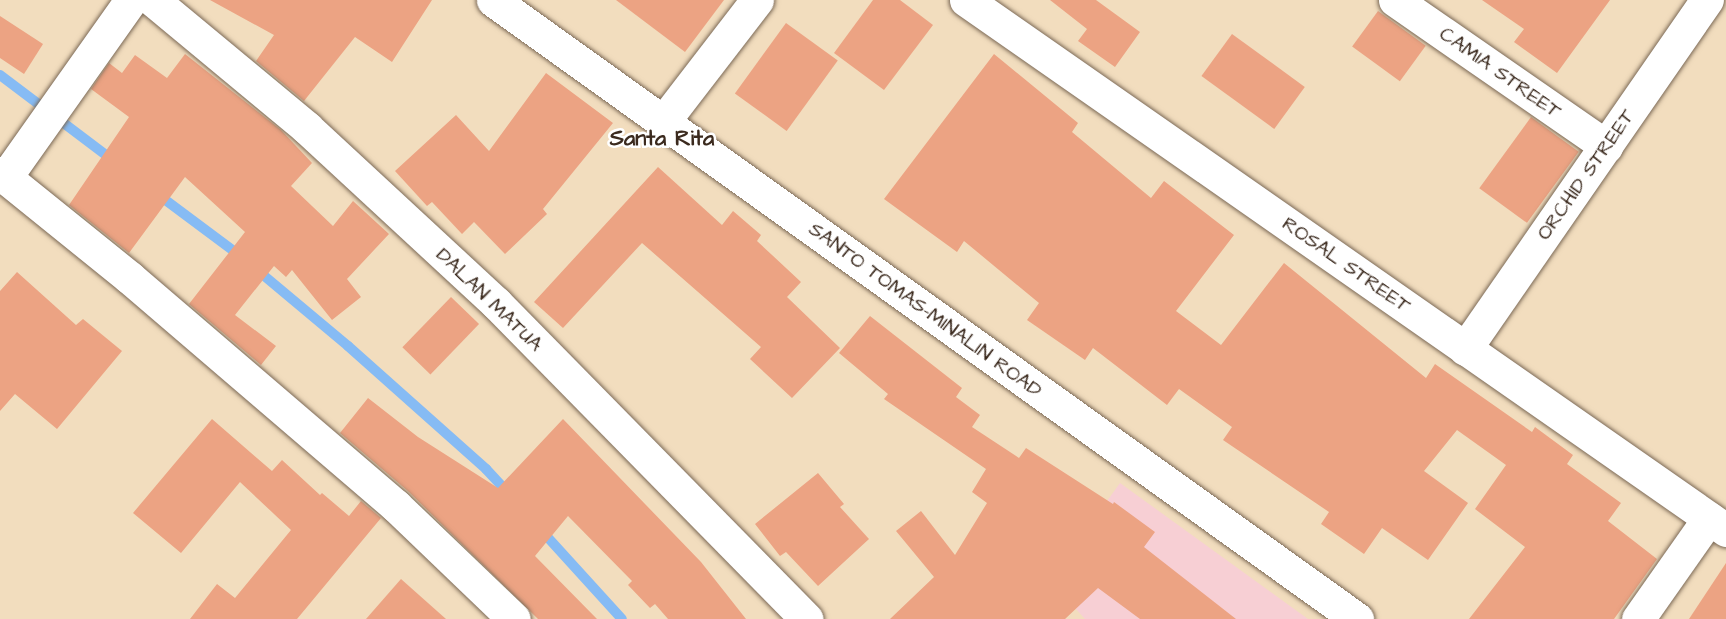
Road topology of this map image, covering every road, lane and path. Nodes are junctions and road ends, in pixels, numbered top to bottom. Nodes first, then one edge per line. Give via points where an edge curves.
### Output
1 (131, 0) edge
2 (153, 0) edge
3 (493, 0) edge
4 (757, 0) edge
5 (966, 0) edge
6 (1395, 0) edge
7 (1707, 0) edge
8 (663, 123) junction
9 (1606, 146) junction
10 (3, 176) edge
11 (1465, 349) junction
12 (1718, 524) edge
13 (514, 619) edge
14 (807, 619) edge
15 (1357, 619) edge
16 (1638, 619) edge

1 - 10 street
2 - 14 street, DALAN MATUA via 307,128 496,303
3 - 8 street, SANTO TOMAS-MINALIN ROAD
4 - 8 street
5 - 11 street, ROSAL STREET
6 - 9 street, CAMIA STREET
7 - 9 street, ORCHID STREET
8 - 15 street, SANTO TOMAS-MINALIN ROAD
9 - 11 street, ORCHID STREET
10 - 13 street via 130,278 387,499
11 - 12 street, ROSAL STREET
12 - 16 street

